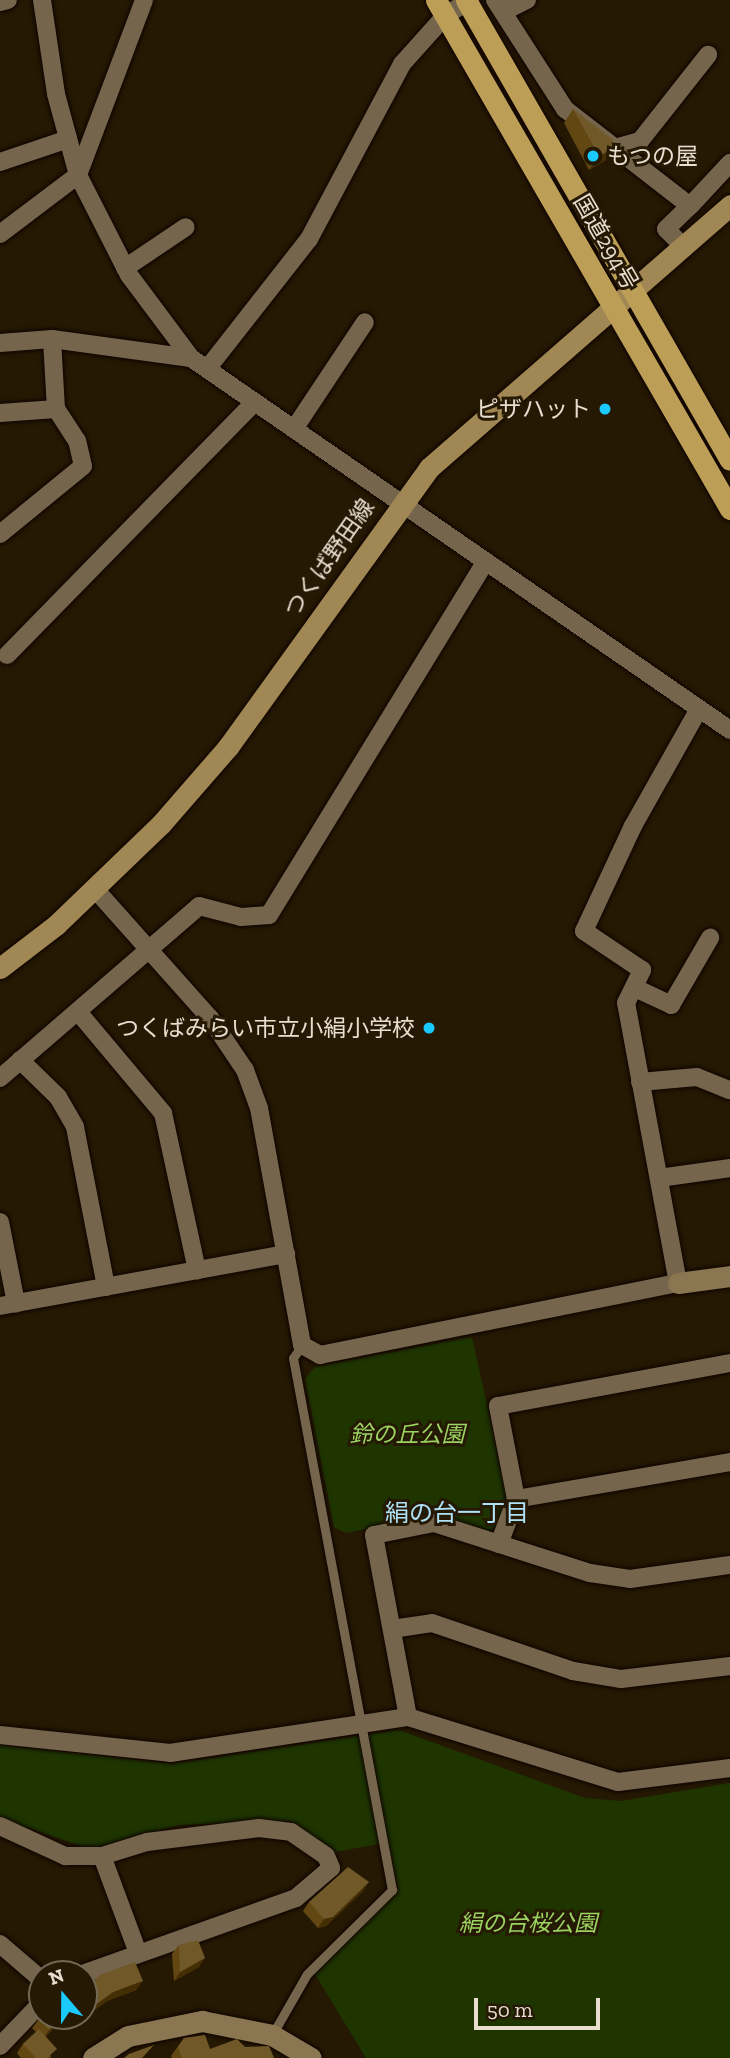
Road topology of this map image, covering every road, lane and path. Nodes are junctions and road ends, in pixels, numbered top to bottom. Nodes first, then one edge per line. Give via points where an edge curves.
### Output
1 (8, 0) edge
2 (42, 0) edge
3 (144, 0) edge
4 (527, 0) edge
5 (468, 1) edge
6 (0, 2) edge
7 (499, 6) edge
8 (441, 8) edge
9 (708, 55) dead end
10 (68, 139) junction
11 (615, 148) junction
12 (0, 162) edge
13 (730, 163) edge
14 (78, 175) junction
15 (690, 205) junction
16 (730, 205) edge
17 (186, 227) dead end
18 (0, 234) edge
19 (684, 246) junction
20 (125, 268) junction
21 (633, 289) junction
22 (613, 306) junction
23 (365, 322) dead end
24 (52, 339) junction
25 (0, 343) edge
26 (191, 358) junction
27 (207, 369) junction
28 (255, 402) junction
29 (56, 409) junction
30 (0, 413) edge
31 (293, 429) junction
32 (730, 460) edge
33 (400, 503) junction
34 (730, 509) edge
35 (0, 534) edge
36 (485, 562) junction
37 (7, 655) dead end
38 (699, 709) junction
39 (730, 730) edge
40 (94, 888) junction
41 (710, 938) dead end
42 (150, 948) junction
43 (0, 968) edge
44 (635, 988) junction
45 (79, 1013) junction
46 (20, 1060) junction
47 (0, 1078) edge
48 (640, 1082) junction
49 (730, 1090) edge
50 (730, 1168) edge
51 (659, 1178) junction
52 (0, 1222) edge
53 (286, 1254) junction
54 (197, 1270) junction
55 (730, 1276) edge
56 (677, 1283) junction
57 (106, 1287) junction
58 (8, 1305) edge
59 (302, 1345) junction
60 (730, 1363) edge
61 (730, 1462) edge
62 (516, 1499) junction
63 (499, 1544) junction
64 (730, 1565) edge
65 (392, 1629) junction
66 (730, 1666) edge
67 (408, 1717) junction
68 (360, 1729) junction
69 (0, 1735) edge
70 (730, 1768) edge
71 (0, 1826) edge
72 (102, 1856) junction
73 (0, 1944) edge
74 (138, 1953) junction
75 (28, 1968) edge
76 (98, 1968) edge
77 (28, 2017) edge
78 (272, 2035) junction
79 (0, 2046) edge
80 (305, 2056) edge
81 (93, 2058) edge

1 - 6 street
2 - 10 street
3 - 14 street
4 - 7 street
5 - 8 street
5 - 21 highway, 国道294号
7 - 11 street via 565,109
8 - 22 highway, 国道294号
8 - 27 street via 374,109 309,239
9 - 11 street via 640,141
10 - 12 street
10 - 14 street
11 - 15 street
13 - 15 street
14 - 18 street
14 - 20 street
15 - 19 street via 666,229
16 - 19 main road, つくば野田線
17 - 20 street
19 - 21 main road, つくば野田線
20 - 26 street
21 - 22 main road, つくば野田線
21 - 32 highway, 国道294号
22 - 33 main road, つくば野田線 via 464,435
22 - 34 highway, 国道294号
23 - 31 street
24 - 25 street
24 - 26 street
24 - 29 street
26 - 27 street
27 - 28 street
28 - 31 street
28 - 37 street
29 - 30 street
29 - 35 street via 77,441 83,466
31 - 33 street
33 - 36 street
33 - 40 main road, つくば野田線 via 228,747
36 - 38 street
36 - 42 street via 269,915 240,917 198,906
38 - 39 street
38 - 44 street via 633,826 584,931 642,971
40 - 42 street
40 - 43 main road, つくば野田線
41 - 44 street via 671,1005
42 - 45 street
42 - 53 street via 245,1070 259,1108
44 - 48 street via 626,1003
45 - 46 street
45 - 54 street via 163,1114
46 - 47 street
46 - 57 street via 58,1097 75,1127
48 - 49 street via 697,1077
48 - 51 street
50 - 51 street
51 - 56 street
52 - 58 street
53 - 54 street
53 - 59 street
54 - 57 street
55 - 56 street
56 - 59 street via 320,1355
57 - 58 street
59 - 68 lane via 293,1358
60 - 62 street via 498,1406
61 - 62 street
62 - 63 street
63 - 64 street via 590,1573 630,1578
63 - 65 street via 434,1523 374,1535
65 - 66 street via 432,1623 573,1671 621,1679
65 - 67 street
67 - 68 street
67 - 70 street via 608,1781 654,1782
68 - 69 street via 170,1753
68 - 78 lane via 392,1889 307,1974
71 - 72 street via 65,1856
72 - 74 street
72 - 74 street via 147,1842 258,1828 291,1832 326,1856 331,1868 296,1898
73 - 75 street
74 - 76 street
77 - 79 street
78 - 80 street
78 - 81 street via 238,2024 164,2025

